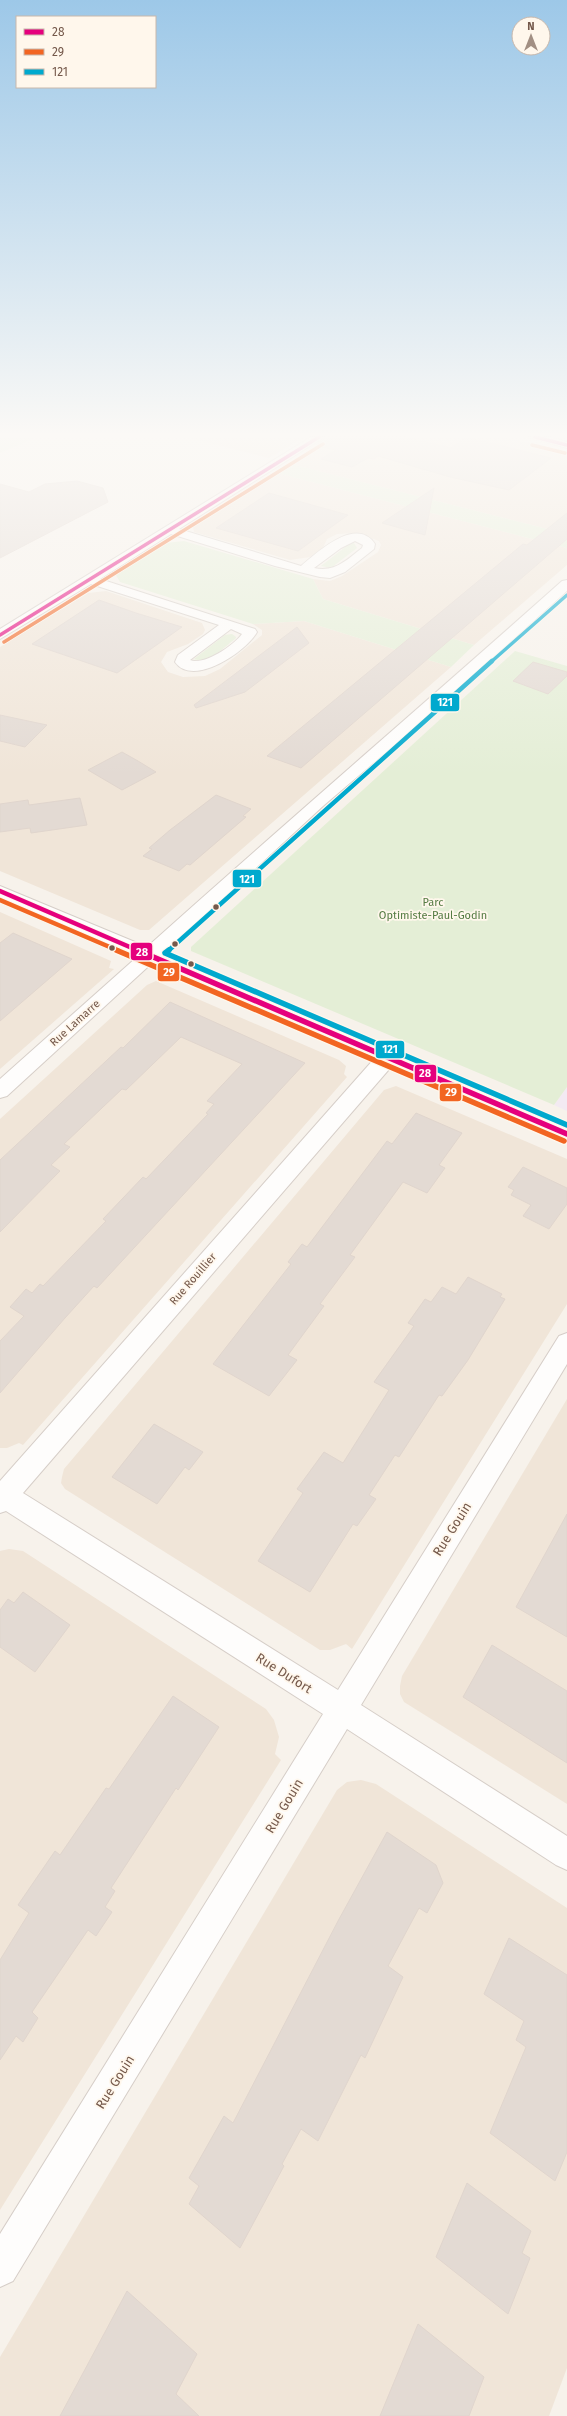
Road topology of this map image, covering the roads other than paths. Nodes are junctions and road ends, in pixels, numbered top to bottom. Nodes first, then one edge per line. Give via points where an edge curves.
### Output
1 (138, 550) edge
2 (236, 550) edge
3 (304, 570) dead end
4 (90, 580) junction
5 (567, 584) edge
6 (229, 624) dead end
7 (0, 635) edge
8 (0, 891) edge
9 (151, 956) junction
10 (388, 1057) junction
11 (0, 1091) edge
12 (567, 1134) edge
13 (567, 1343) edge
14 (2, 1497) edge
15 (342, 1709) junction
16 (567, 1854) edge
17 (0, 2268) edge

1 - 4 street
2 - 3 street
4 - 6 street
4 - 7 street
5 - 9 street, Rue Lamarre via 406,728 317,803
8 - 9 street
9 - 10 street
9 - 11 street, Rue Lamarre
10 - 12 street
10 - 14 street, Rue Rouillier
13 - 15 street, Rue Gouin
14 - 15 street, Rue Dufort
15 - 16 street, Rue Dufort
15 - 17 street, Rue Gouin

